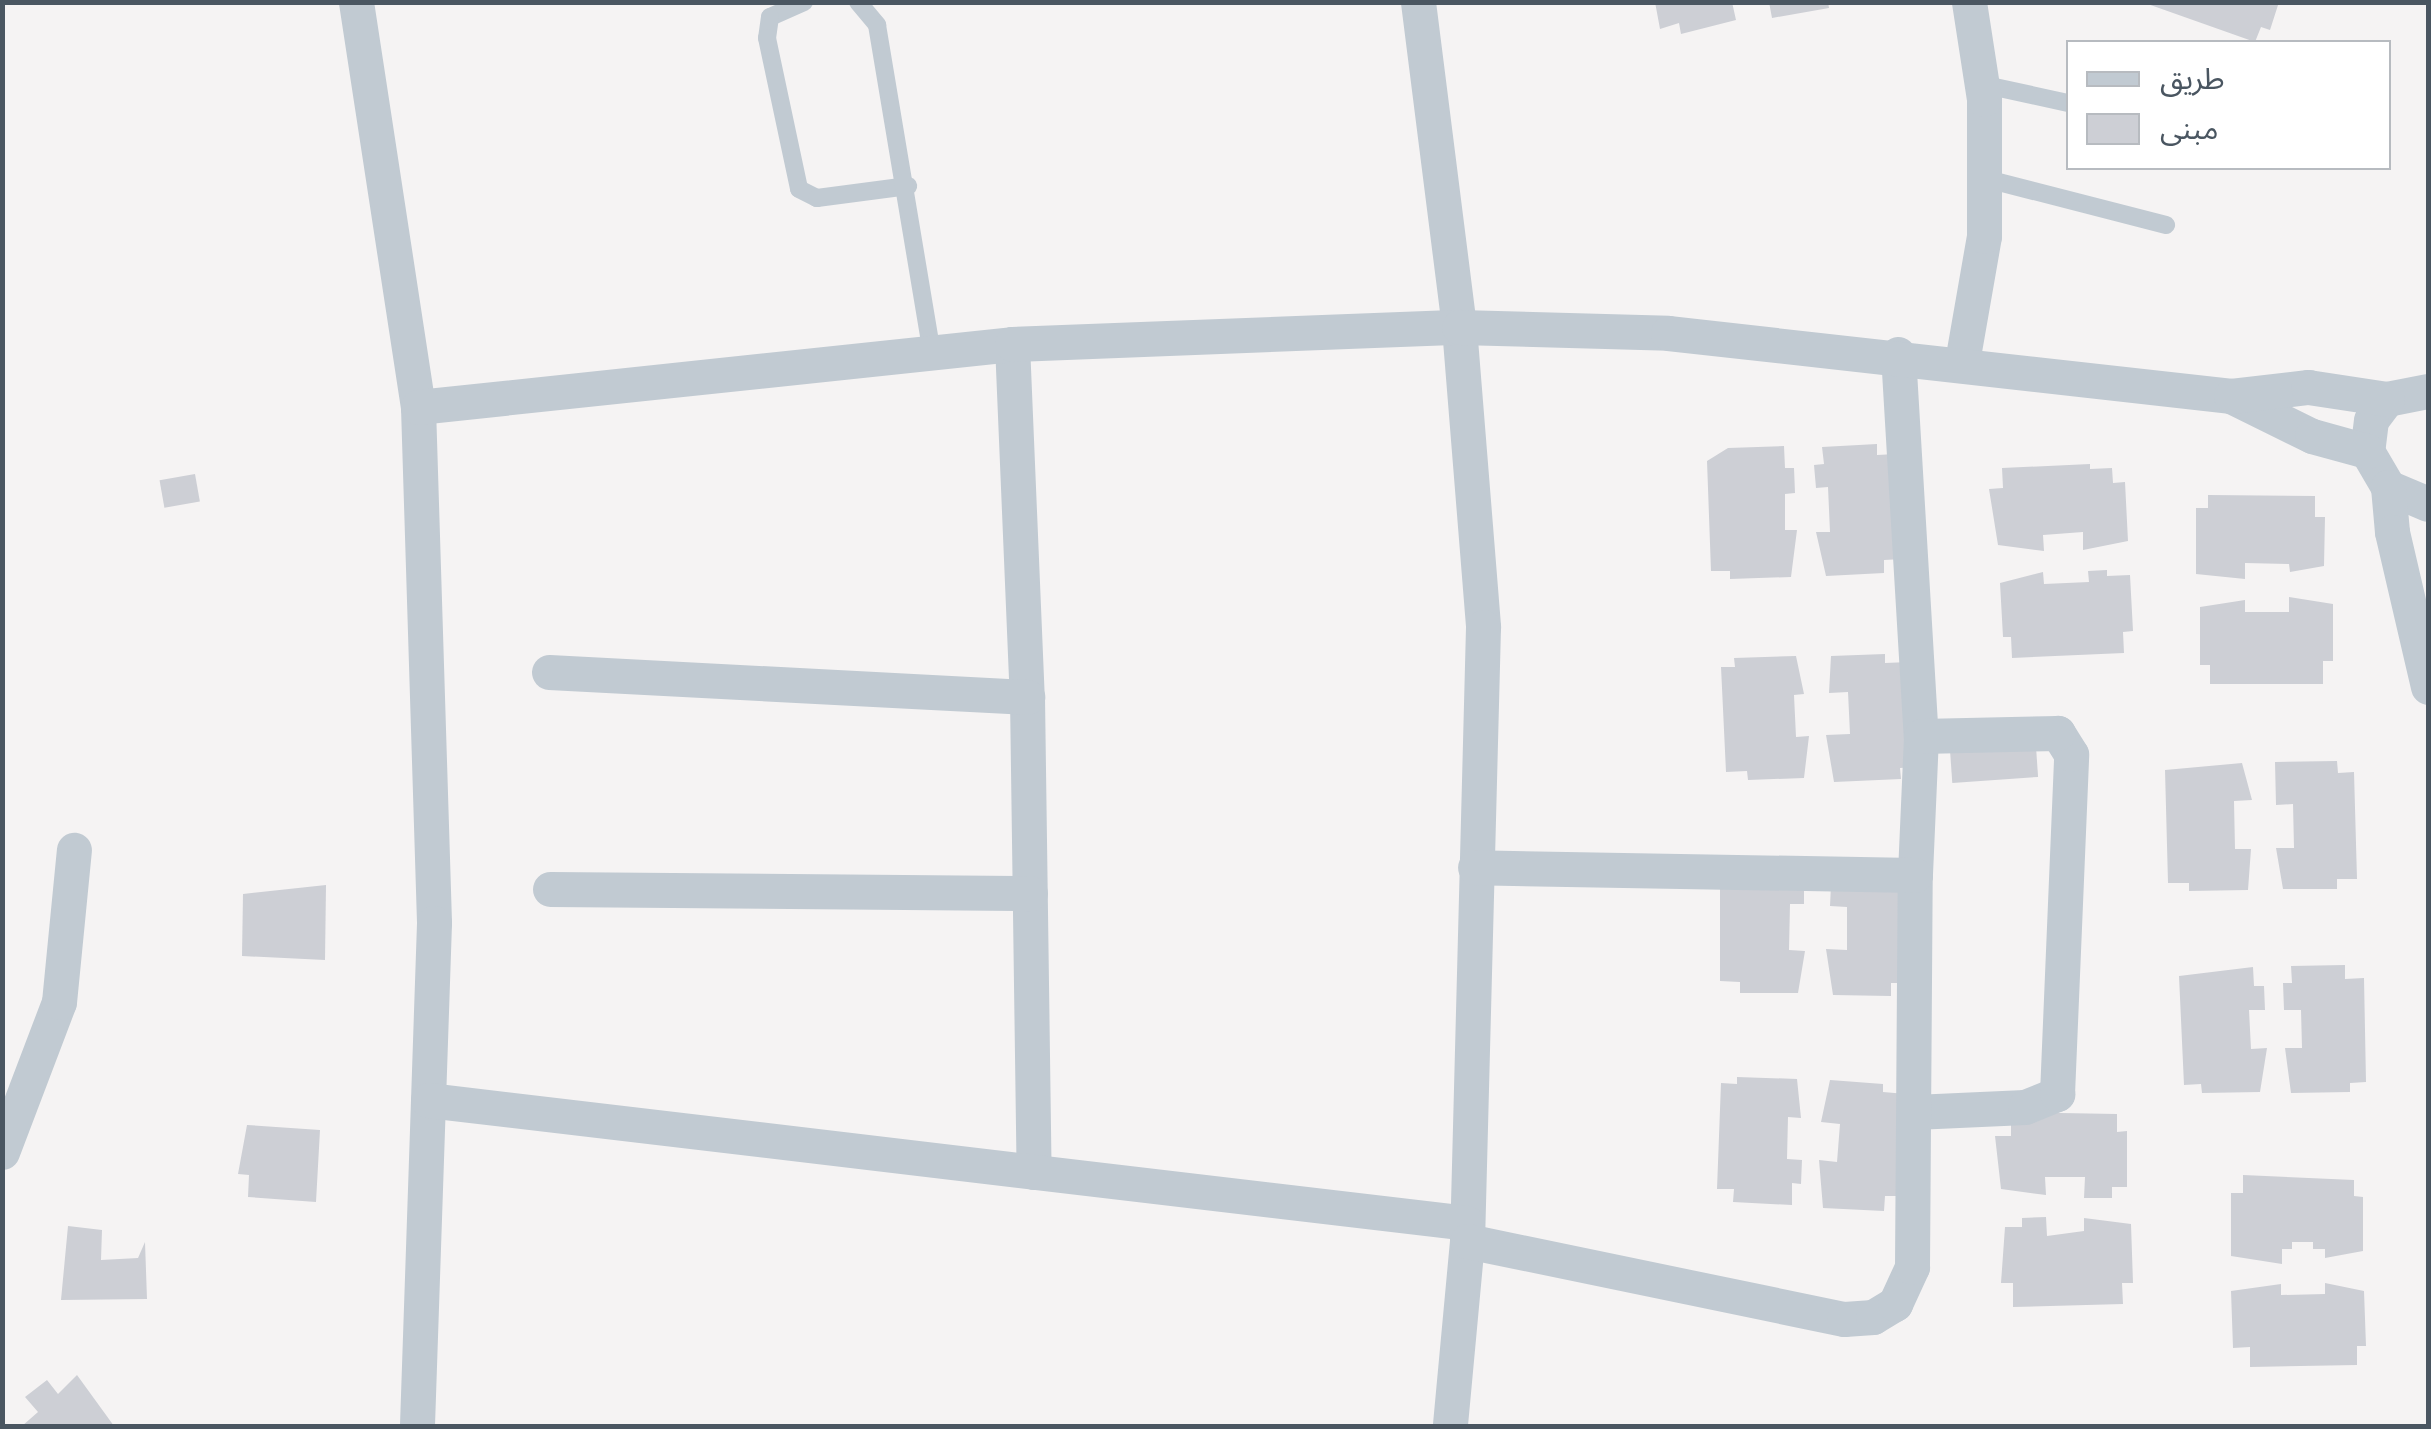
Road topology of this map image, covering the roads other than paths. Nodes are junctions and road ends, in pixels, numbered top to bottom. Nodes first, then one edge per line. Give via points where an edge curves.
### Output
1 (356, 2) edge
2 (804, 2) edge
3 (858, 2) edge
4 (1418, 2) edge
5 (1970, 2) edge
6 (1980, 84) junction
7 (2066, 103) edge
8 (1982, 178) junction
9 (908, 186) junction
10 (2166, 225) dead end
11 (1459, 327) junction
12 (1012, 344) junction
13 (932, 352) junction
14 (1898, 354) junction
15 (1962, 362) junction
16 (2428, 391) edge
17 (2232, 396) junction
18 (2387, 399) junction
19 (418, 407) junction
20 (2367, 451) junction
21 (2388, 487) junction
22 (2428, 504) edge
23 (2426, 633) edge
24 (549, 672) dead end
25 (2428, 686) edge
26 (1027, 697) junction
27 (1921, 736) junction
28 (74, 850) dead end
29 (1475, 867) junction
30 (1915, 875) junction
31 (550, 889) dead end
32 (1030, 892) junction
33 (428, 1100) junction
34 (1914, 1112) junction
35 (2, 1152) edge
36 (1034, 1172) junction
37 (1467, 1232) junction
38 (417, 1426) edge
39 (1450, 1426) edge

1 - 19 street
2 - 9 lane via 770,17 767,38 799,190 817,198
3 - 9 lane via 877,25
4 - 11 street
5 - 6 street
6 - 7 lane
6 - 8 street
8 - 10 lane
8 - 15 street via 1984,236
9 - 13 lane
11 - 12 street
11 - 14 street via 1668,333
11 - 29 street via 1484,627
12 - 13 street
12 - 26 street
13 - 19 street
14 - 15 street
14 - 27 street
15 - 17 street
16 - 18 street
17 - 18 street via 2308,386
17 - 20 street via 2312,436
18 - 20 street via 2371,420
19 - 33 street via 434,922
20 - 21 street
21 - 22 street
21 - 23 street via 2392,532
23 - 25 street
24 - 26 street
26 - 32 street
27 - 30 street
27 - 34 street via 2058,733 2071,754 2057,1094 2025,1107
28 - 35 street via 60,1002
29 - 30 street
29 - 37 street
30 - 34 street
31 - 32 street
32 - 36 street
33 - 36 street
33 - 38 street
34 - 37 street via 1912,1268 1906,1290 1873,1317 1844,1319
36 - 37 street
37 - 39 street

